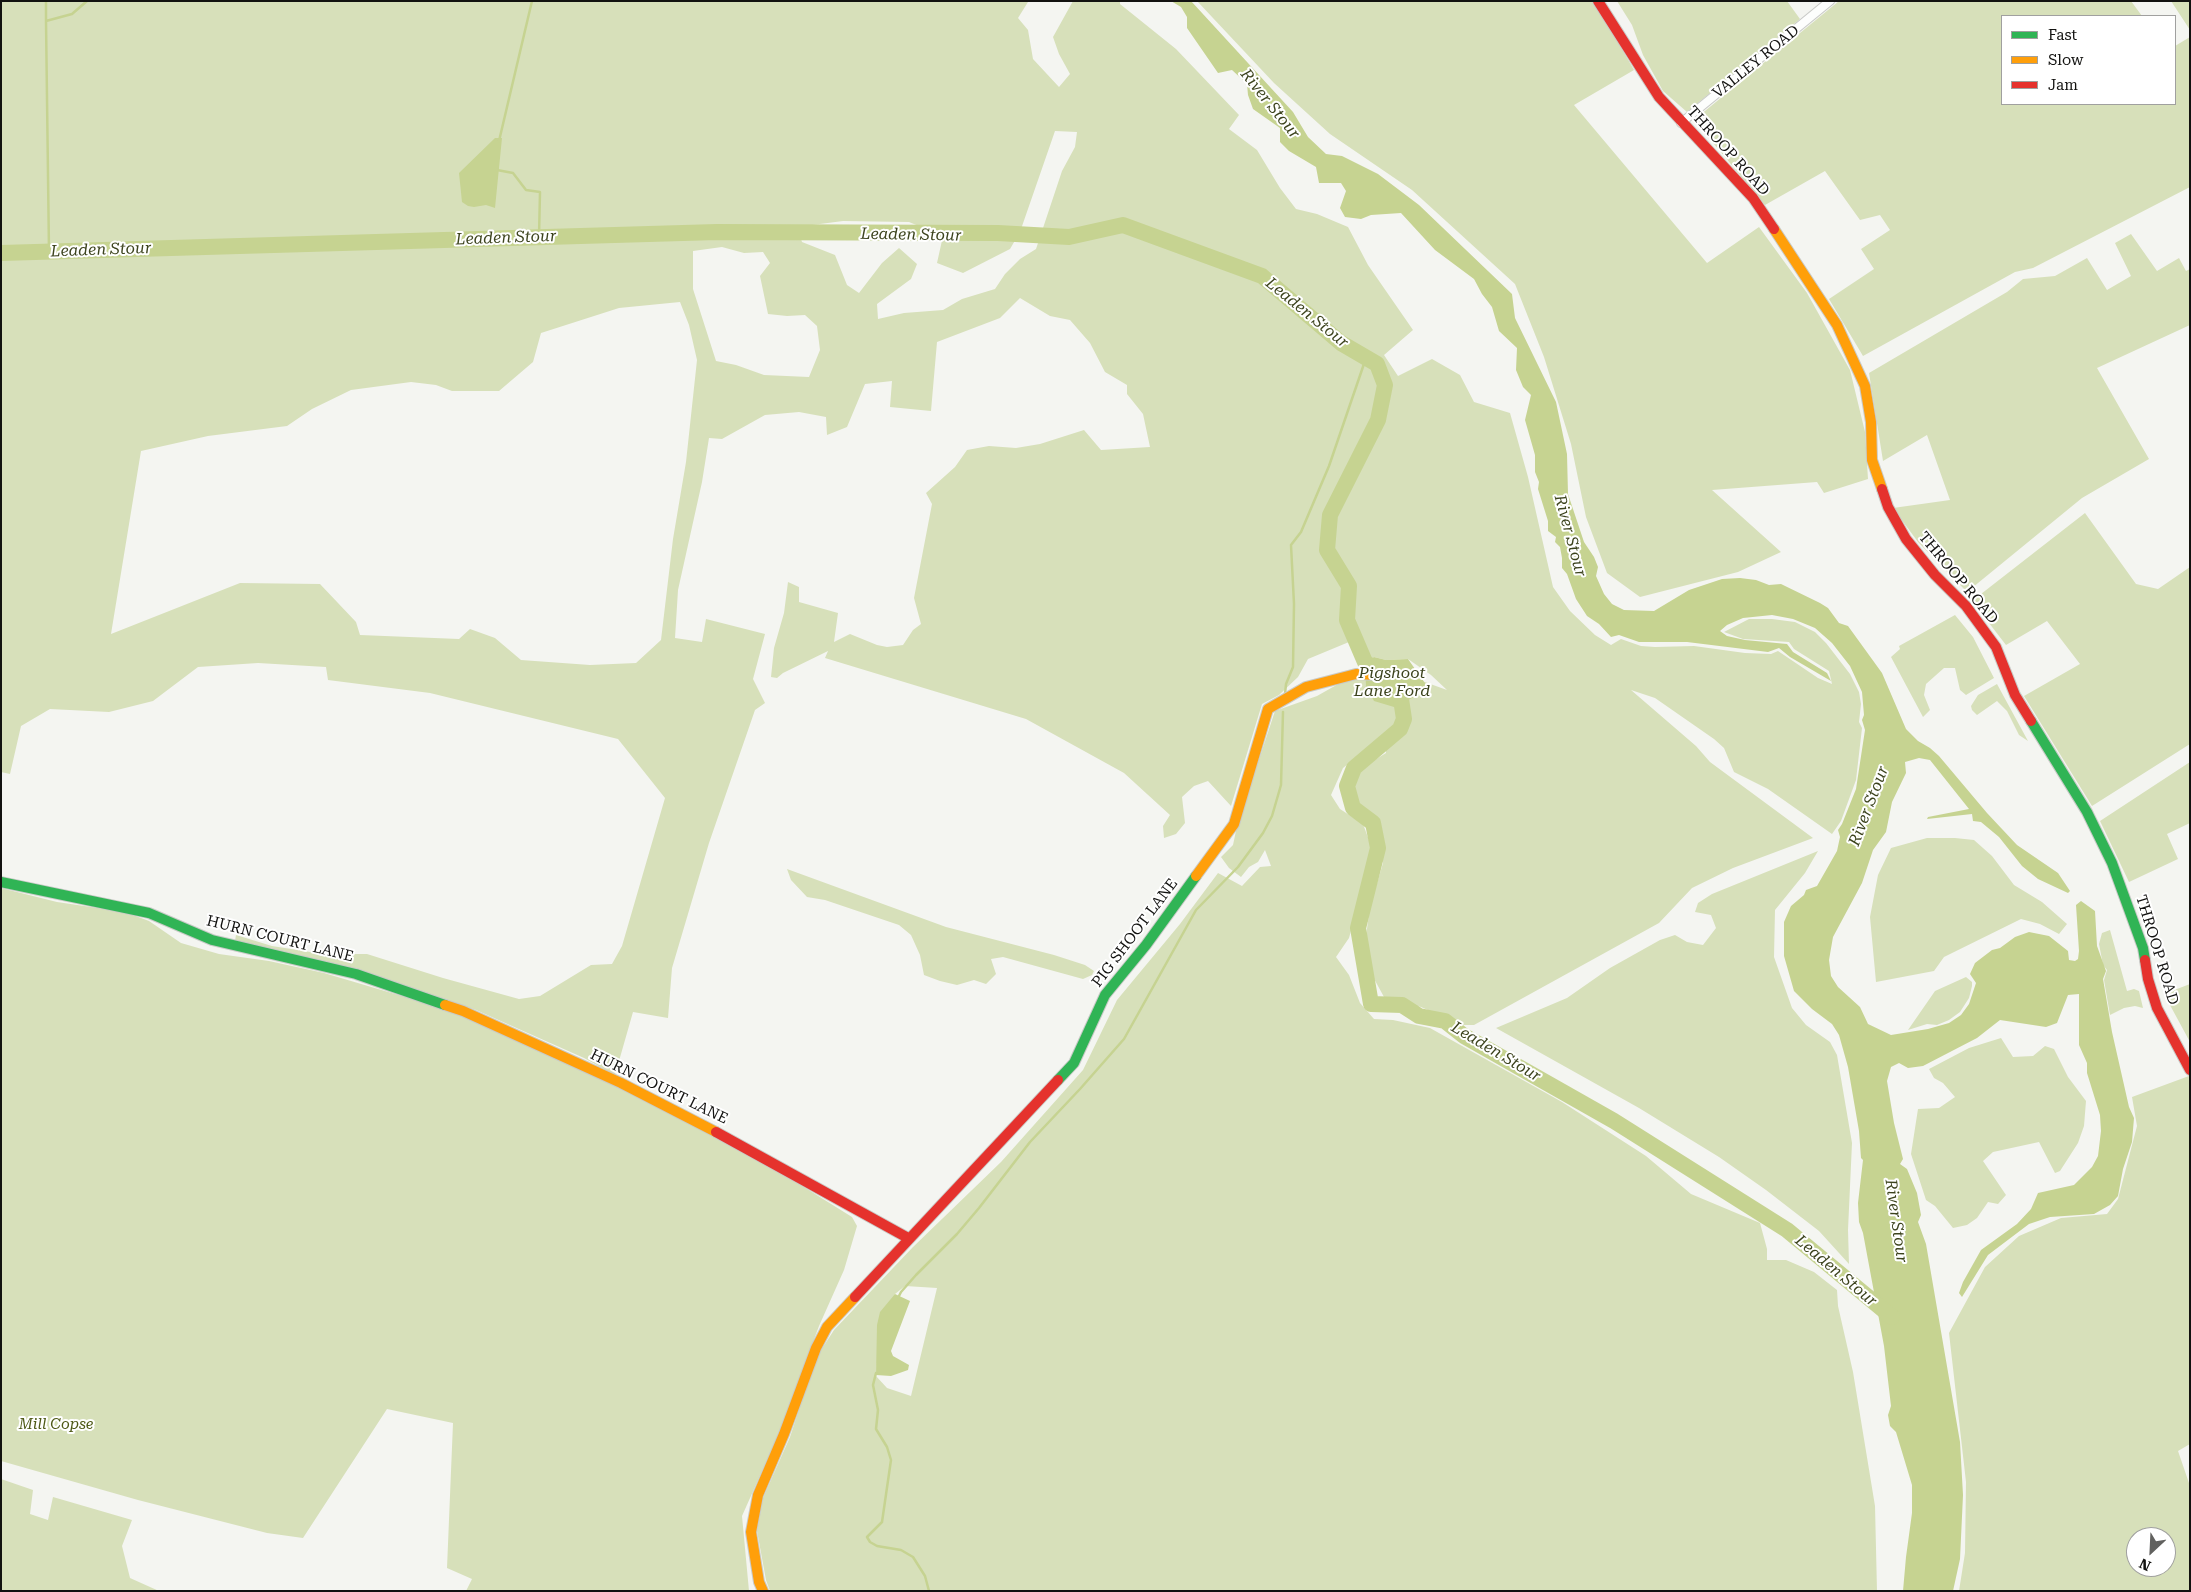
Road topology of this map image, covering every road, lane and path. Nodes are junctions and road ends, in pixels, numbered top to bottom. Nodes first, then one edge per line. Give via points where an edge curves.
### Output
1 (1598, 1) edge
2 (1830, 1) edge
3 (1681, 123) junction
4 (1377, 675) dead end
5 (1, 882) edge
6 (2190, 1070) edge
7 (908, 1238) junction
8 (763, 1591) edge

1 - 3 street, THROOP ROAD via 1659,96
2 - 3 street, VALLEY ROAD
3 - 6 street, THROOP ROAD via 1753,198 1837,326 1864,386 1871,422 1872,460 1888,508 1906,539 1966,606 1996,648 2015,696 2087,812 2129,907 2158,1008
4 - 7 street, PIG SHOOT LANE via 1356,674 1306,687 1268,709 1234,824 1146,945 1105,995 1074,1063
5 - 7 street, HURN COURT LANE via 149,913 212,940 356,974 463,1011 621,1083
7 - 8 street via 827,1327 816,1348 758,1495 751,1532

